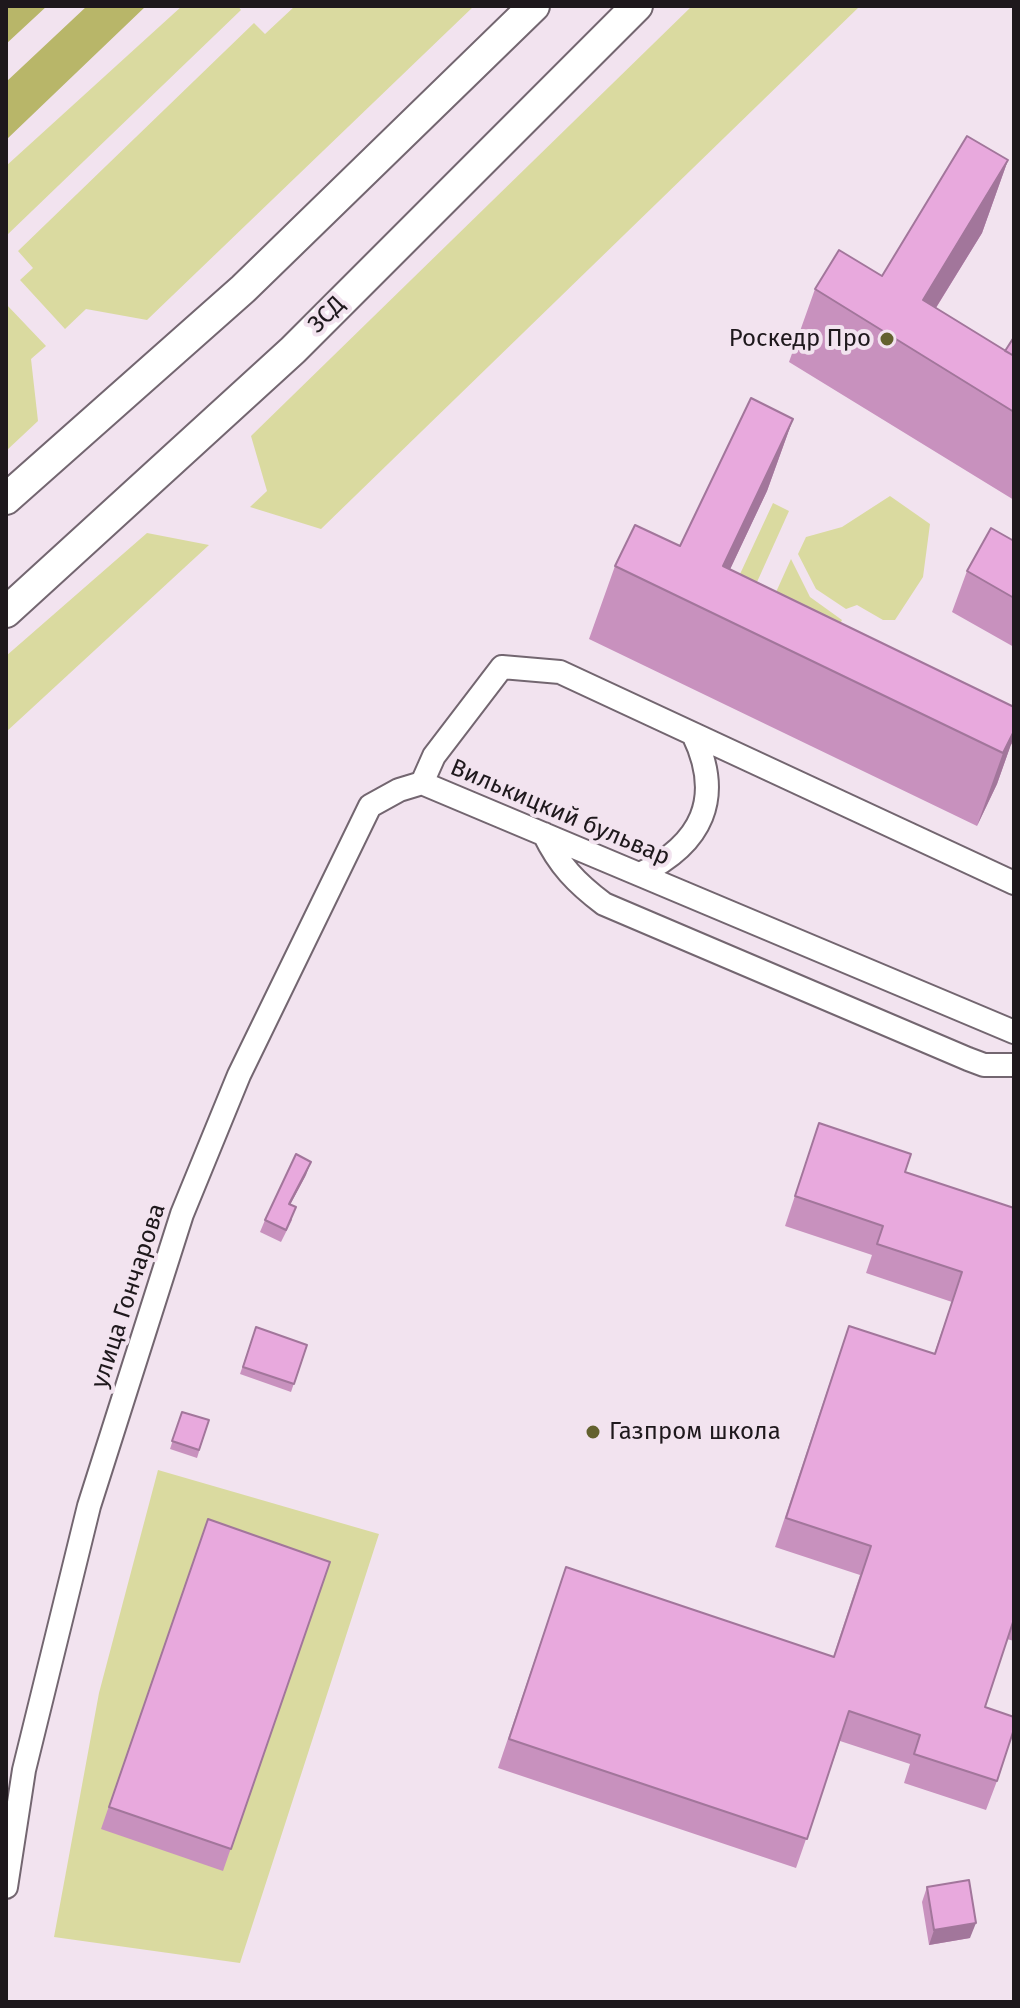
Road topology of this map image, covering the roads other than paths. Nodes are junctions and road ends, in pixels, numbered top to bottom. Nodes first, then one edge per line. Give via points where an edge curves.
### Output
1 (534, 6) edge
2 (637, 6) edge
3 (6, 499) edge
4 (6, 612) edge
5 (693, 734) junction
6 (422, 783) junction
7 (544, 834) junction
8 (640, 874) junction
9 (1014, 883) edge
10 (1014, 1032) edge
11 (1014, 1065) edge
12 (6, 1887) edge

1 - 3 highway via 243,289
2 - 4 highway, ЗСД via 293,350
5 - 6 street, Вилькицкий бульвар via 560,672 502,667 434,756
5 - 8 street via 708,774 699,825 679,849
5 - 9 street, Вилькицкий бульвар
6 - 7 street, Вилькицкий бульвар
6 - 12 street, улица Гончарова via 370,806 239,1075 182,1214 89,1506 24,1770
7 - 8 street, Вилькицкий бульвар
7 - 11 street via 557,862 604,904 968,1059
8 - 10 street, Вилькицкий бульвар

